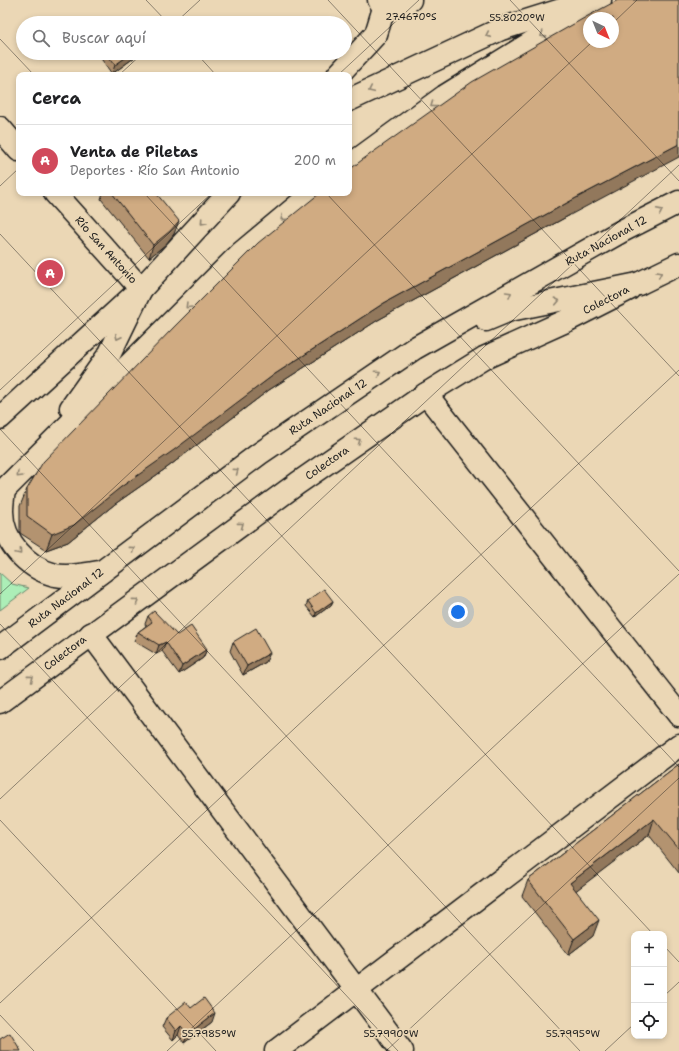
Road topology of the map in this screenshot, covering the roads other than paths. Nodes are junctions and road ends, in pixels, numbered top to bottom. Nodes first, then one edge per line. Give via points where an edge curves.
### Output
1 (410, 0) edge
2 (592, 0) edge
3 (600, 0) edge
4 (381, 4) edge
5 (352, 60) edge
6 (352, 60) edge
7 (341, 72) edge
8 (352, 99) edge
9 (0, 128) edge
10 (16, 147) edge
11 (352, 164) edge
12 (58, 196) edge
13 (226, 196) edge
14 (309, 196) edge
15 (679, 202) edge
16 (679, 264) edge
17 (638, 284) junction
18 (142, 289) junction
19 (414, 348) junction
20 (426, 394) junction
21 (0, 418) edge
22 (34, 460) junction
23 (2, 492) edge
24 (101, 572) junction
25 (91, 634) junction
26 (0, 648) edge
27 (0, 702) edge
28 (679, 715) edge
29 (679, 745) edge
30 (356, 990) junction
31 (276, 1051) edge
32 (402, 1051) edge

1 - 4 main road
2 -> 8 main road via 501,29
3 -> 11 main road via 445,96
4 - 5 main road via 376,34
6 - 7 main road
9 - 10 main road
12 - 18 main road, Río San Antonio
13 -> 18 main road
14 -> 22 main road via 241,253
19 -> 15 main road, Ruta Nacional 12 via 622,230
17 -> 16 main road, Colectora
19 -> 17 main road via 510,310
17 - 20 main road, Colectora via 568,320 484,358
18 - 21 main road
18 -> 22 main road via 110,353
24 -> 19 main road, Ruta Nacional 12 via 259,454
25 -> 20 main road, Colectora via 298,483
20 - 28 main road
22 -> 23 main road
23 -> 24 main road via 6,534 18,553 35,567 56,575 75,576
24 - 26 main road, Ruta Nacional 12
27 -> 25 main road, Colectora
25 - 30 main road
29 - 30 main road
30 - 31 main road
30 - 32 main road

